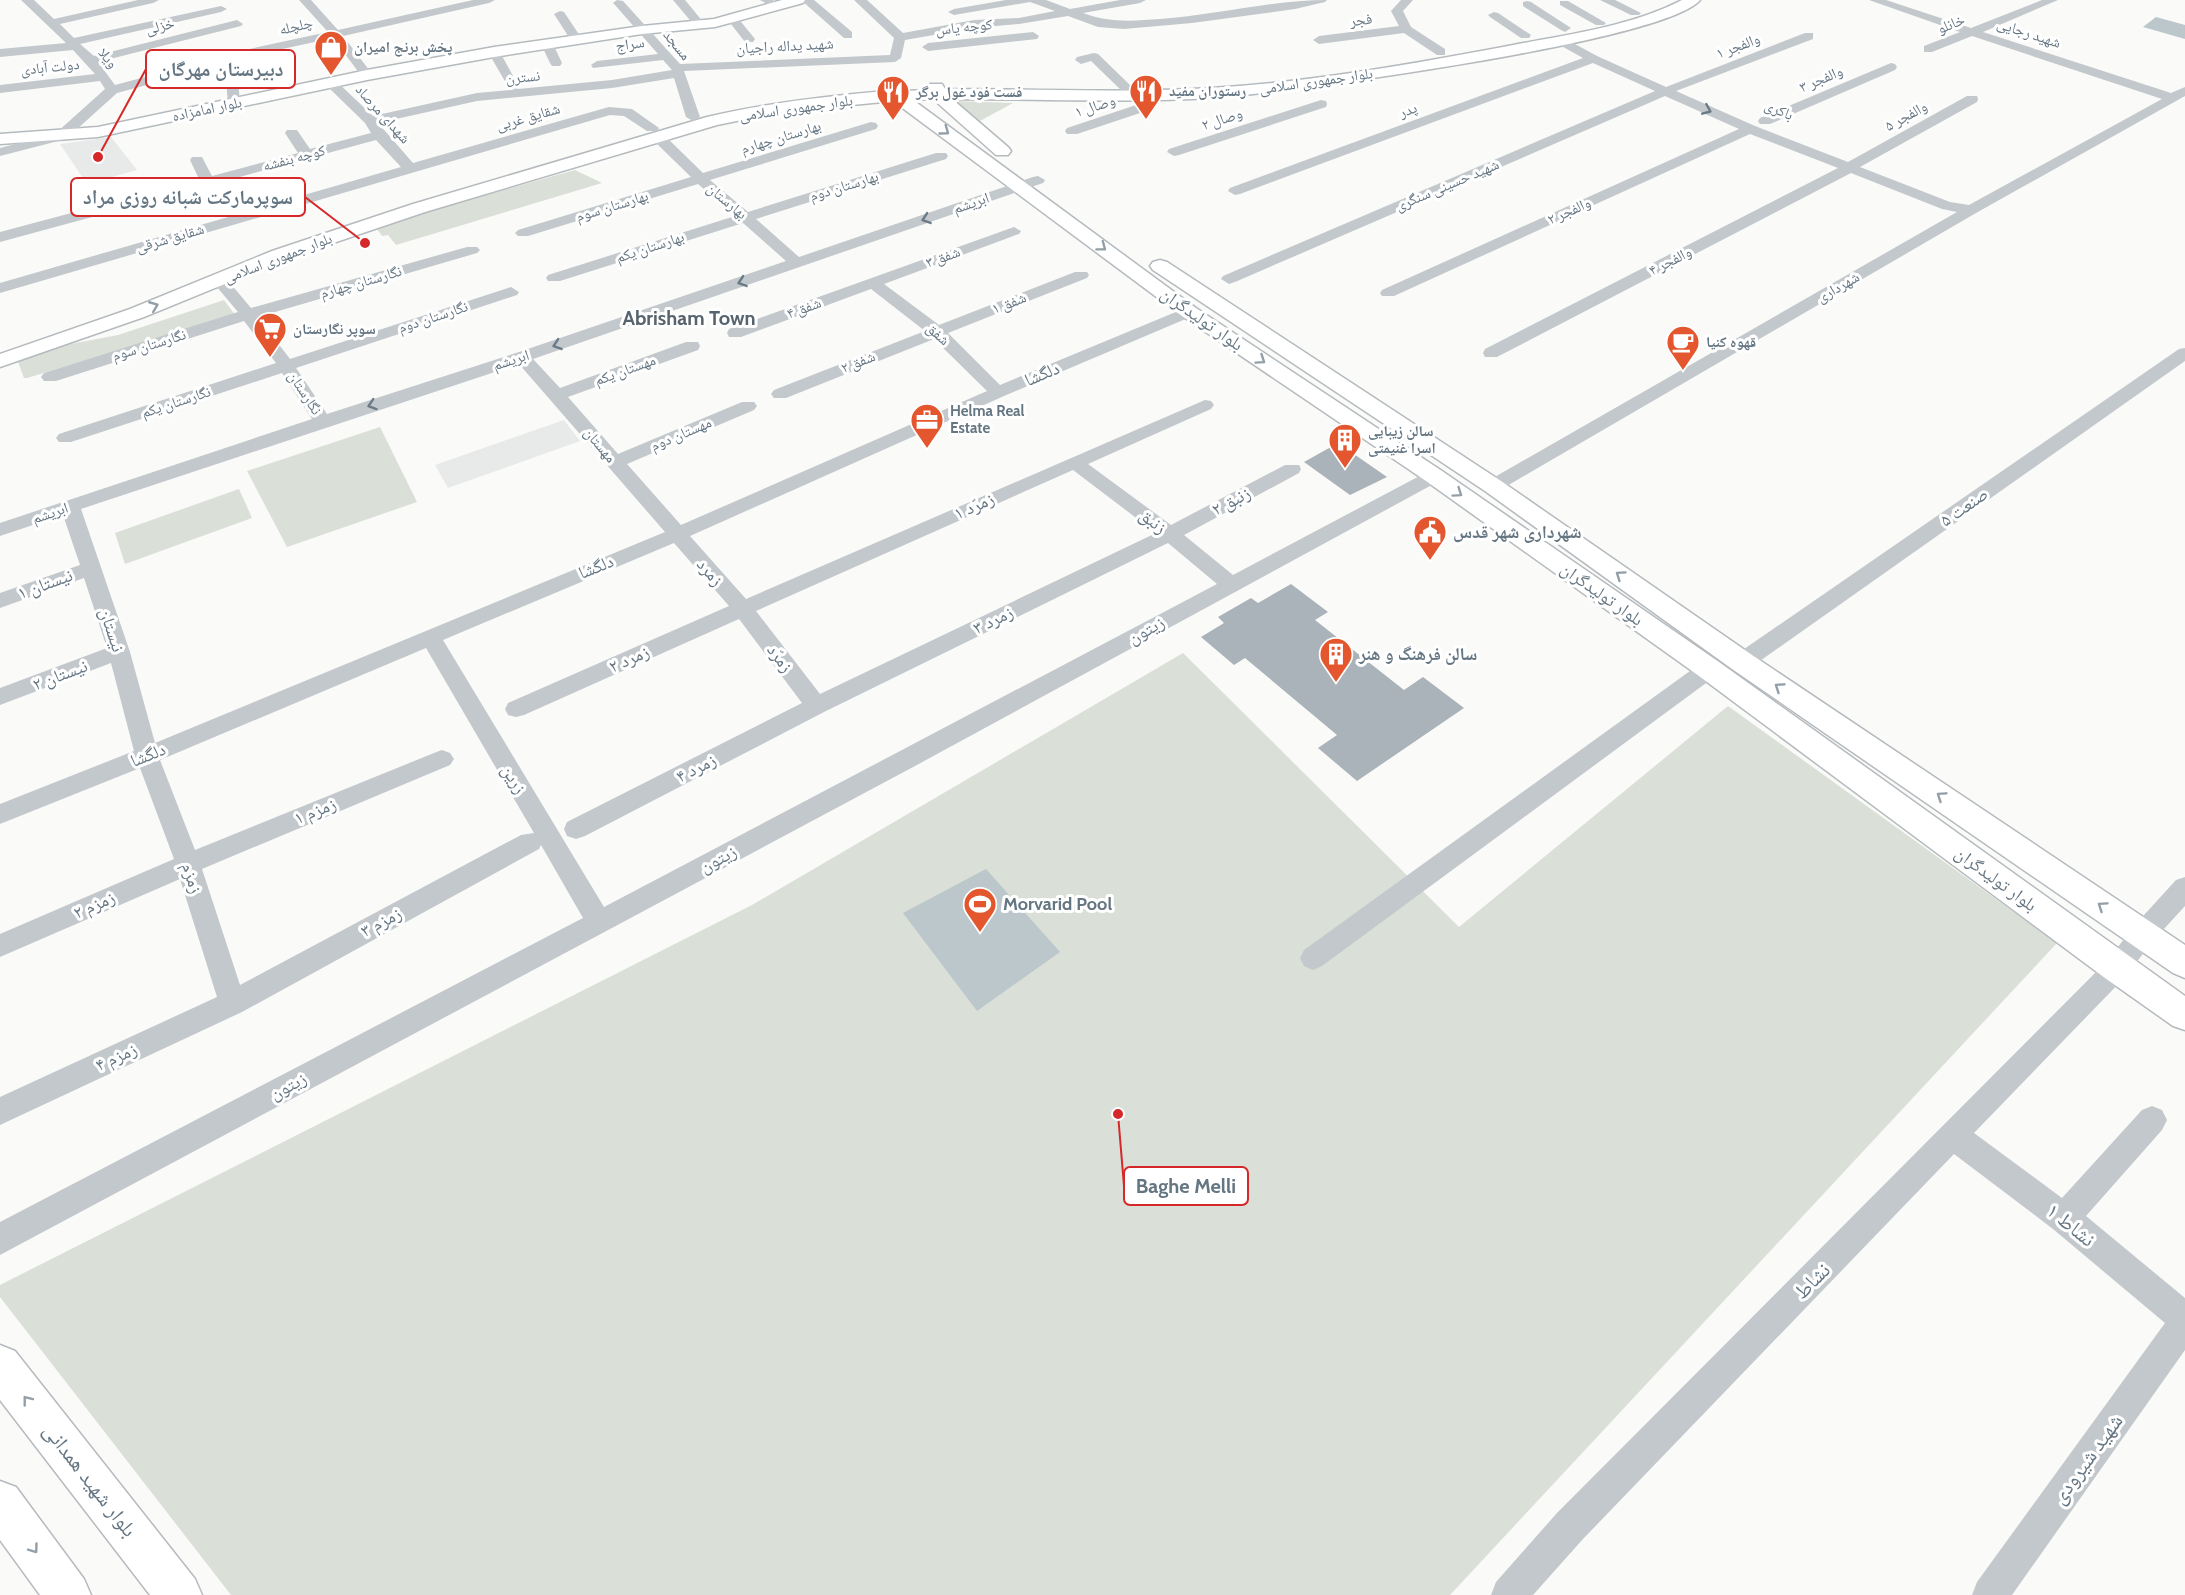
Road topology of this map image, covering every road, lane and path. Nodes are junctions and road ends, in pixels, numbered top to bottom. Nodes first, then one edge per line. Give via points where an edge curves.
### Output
1 (44, 0) edge
2 (153, 0) edge
3 (305, 0) edge
4 (426, 0) edge
5 (489, 0) edge
6 (679, 0) edge
7 (860, 0) edge
8 (1026, 0) edge
9 (1035, 0) edge
10 (1140, 0) edge
11 (1321, 0) edge
12 (1407, 0) edge
13 (1606, 0) edge
14 (1668, 0) edge
15 (1693, 0) edge
16 (1875, 0) edge
17 (2052, 0) edge
18 (29, 1) edge
19 (770, 1) edge
20 (805, 1) edge
21 (826, 1) edge
22 (1104, 2) edge
23 (619, 3) dead end
24 (1564, 3) dead end
25 (216, 4) edge
26 (1527, 4) dead end
27 (431, 12) junction
28 (944, 13) dead end
29 (1067, 13) junction
30 (1635, 13) junction
31 (560, 14) dead end
32 (1494, 15) dead end
33 (830, 17) junction
34 (733, 19) junction
35 (813, 20) dead end
36 (51, 23) junction
37 (698, 23) junction
38 (1600, 23) junction
39 (1406, 29) junction
40 (642, 30) junction
41 (1972, 31) junction
42 (245, 32) junction
43 (336, 34) junction
44 (848, 34) dead end
45 (1525, 34) junction
46 (1033, 36) dead end
47 (1809, 36) dead end
48 (900, 37) junction
49 (576, 39) junction
50 (749, 39) dead end
51 (1319, 40) dead end
52 (73, 44) junction
53 (547, 44) junction
54 (1572, 44) junction
55 (1928, 49) dead end
56 (262, 50) junction
57 (906, 51) junction
58 (494, 52) junction
59 (1441, 52) junction
60 (0, 53) edge
61 (668, 56) junction
62 (91, 60) junction
63 (1081, 60) dead end
64 (556, 63) dead end
65 (597, 65) dead end
66 (1891, 67) dead end
67 (678, 71) junction
68 (366, 75) junction
69 (103, 77) junction
70 (232, 80) dead end
71 (332, 84) junction
72 (1299, 86) junction
73 (513, 87) dead end
74 (1125, 87) junction
75 (0, 89) edge
76 (1671, 89) junction
77 (112, 90) junction
78 (937, 90) junction
79 (895, 92) junction
80 (2178, 94) edge
81 (1078, 95) junction
82 (1143, 95) junction
83 (1971, 99) dead end
84 (234, 103) junction
85 (693, 117) junction
86 (370, 121) junction
87 (1765, 121) junction
88 (871, 126) dead end
89 (1750, 129) junction
90 (1072, 130) dead end
91 (655, 132) junction
92 (292, 133) dead end
93 (379, 135) junction
94 (62, 136) junction
95 (0, 139) edge
96 (993, 143) junction
97 (0, 152) edge
98 (1174, 152) dead end
99 (306, 154) junction
100 (941, 156) dead end
101 (197, 160) dead end
102 (1853, 165) junction
103 (410, 168) junction
104 (701, 179) junction
105 (207, 181) junction
106 (1030, 183) junction
107 (1235, 191) dead end
108 (416, 204) junction
109 (1076, 207) dead end
110 (1971, 210) junction
111 (746, 217) junction
112 (1014, 231) dead end
113 (523, 233) dead end
114 (0, 237) edge
115 (472, 250) dead end
116 (1143, 254) dead end
117 (797, 263) junction
118 (1082, 275) dead end
119 (554, 278) dead end
120 (1228, 279) dead end
121 (219, 280) junction
122 (872, 282) junction
123 (0, 288) edge
124 (511, 291) dead end
125 (1388, 293) dead end
126 (1189, 312) junction
127 (249, 314) junction
128 (936, 331) junction
129 (735, 333) dead end
130 (692, 346) dead end
131 (0, 348) edge
132 (1491, 353) dead end
133 (2185, 353) edge
134 (522, 357) junction
135 (0, 361) edge
136 (287, 365) junction
137 (50, 376) dead end
138 (998, 392) junction
139 (557, 394) junction
140 (780, 394) dead end
141 (1205, 405) dead end
142 (748, 406) dead end
143 (323, 421) junction
144 (65, 438) dead end
145 (615, 462) junction
146 (1074, 462) junction
147 (1292, 469) dead end
148 (1434, 476) junction
149 (1493, 486) junction
150 (70, 506) junction
151 (0, 530) edge
152 (677, 534) junction
153 (1170, 534) junction
154 (91, 568) junction
155 (1231, 584) junction
156 (0, 601) edge
157 (743, 609) junction
158 (430, 636) junction
159 (119, 652) junction
160 (1742, 662) junction
161 (1709, 669) junction
162 (0, 697) edge
163 (816, 706) junction
164 (516, 709) dead end
165 (147, 756) junction
166 (442, 759) dead end
167 (0, 814) edge
168 (576, 829) dead end
169 (530, 842) dead end
170 (188, 864) junction
171 (2185, 888) edge
172 (598, 922) junction
173 (2143, 934) junction
174 (0, 946) edge
175 (1313, 958) dead end
176 (2185, 963) edge
177 (2117, 968) junction
178 (232, 1003) junction
179 (2185, 1015) edge
180 (0, 1111) edge
181 (2152, 1120) dead end
182 (1954, 1136) junction
183 (2064, 1218) junction
184 (0, 1239) edge
185 (2185, 1321) edge
186 (0, 1365) edge
187 (0, 1503) edge
188 (68, 1595) edge
189 (179, 1595) edge
190 (1509, 1595) edge
191 (1990, 1595) edge

1 - 18 street
2 - 36 street
3 - 43 street
4 - 27 street
5 - 27 street, چلچله
6 - 37 street
7 - 48 street via 892,22
8 - 28 street
9 - 29 street
10 - 22 street
11 - 29 street via 1192,20 1124,25 1098,23
12 - 39 street via 1397,11
13 - 30 street
14 - 30 main road, بلوار جمهوری اسلامی
15 - 54 main road, بلوار جمهوری اسلامی via 1675,10
16 - 41 street, شهید رجایی
17 - 41 street, خانلو
18 - 36 street, ویلا
19 - 37 main road, بلوار امامزاده
20 - 21 street
20 - 33 street
20 - 34 main road, بلوار امامزاده
22 - 29 street
23 - 40 street, مسجد
24 - 38 street
25 - 42 street
25 - 52 street
26 - 54 street
27 - 43 street, چلچله
29 - 48 street
30 - 38 main road, بلوار جمهوری اسلامی
31 - 49 street
32 - 45 street
33 - 35 street
33 - 44 street
34 - 37 main road, بلوار امامزاده
34 - 50 street
36 - 52 street, ویلا
37 - 40 main road, بلوار امامزاده
38 - 54 main road, بلوار جمهوری اسلامی
39 - 51 street, فجر
39 - 59 street
40 - 49 main road, بلوار امامزاده
40 - 61 street, مسجد
41 - 55 street, خانلو
41 - 80 street, شهید رجایی
42 - 56 street
42 - 62 street, خزلی
43 - 56 street, چلچله
43 - 68 street
45 - 54 main road, بلوار جمهوری اسلامی
45 - 54 main road
45 - 59 main road, بلوار جمهوری اسلامی
46 - 57 street, کوچه یاس
47 - 76 street, والفجر ۱
48 - 57 street
49 - 53 main road, بلوار امامزاده
52 - 60 street
52 - 62 street, ویلا
53 - 58 main road, بلوار امامزاده
53 - 64 street
54 - 72 main road, بلوار جمهوری اسلامی
54 - 76 street
54 - 107 street, پدر
56 - 77 street, چلچله
57 - 67 street, شهید یداله راجیان
58 - 68 main road, بلوار امامزاده
58 - 73 street
59 - 74 main road, بلوار جمهوری اسلامی via 1298,76
61 - 65 street, سراج
61 - 67 street, مسجد
62 - 69 street, ویلا
63 - 74 street via 1094,57
66 - 87 street, والفجر ۳
67 - 85 street, مسجد
67 - 86 street, نسترن via 612,84 477,97
68 - 71 main road, بلوار امامزاده
69 - 75 street, دولت آبادی
69 - 77 street, ویلا
70 - 84 street
71 - 84 main road, بلوار امامزاده
71 - 86 street, شهدای مرصاد
72 - 82 main road, بلوار جمهوری اسلامی
72 - 98 street, وصال ۲ via 1321,104
74 - 78 main road, بلوار جمهوری اسلامی
76 - 87 street, باکری
76 -> 89 street
76 - 120 street, شهید حسینی سنگری
77 - 94 street, ویلا
78 - 79 main road, بلوار جمهوری اسلامی
78 - 81 main road, بلوار جمهوری اسلامی
78 - 96 main road, بلوار تولیدگران
79 - 85 main road, بلوار جمهوری اسلامی via 800,95
79 - 91 main road, بلوار جمهوری اسلامی via 782,106
79 -> 106 main road, بلوار تولیدگران
80 - 110 street, شهرداری
81 - 82 main road, بلوار جمهوری اسلامی
81 - 96 main road via 1029,101 998,116 990,131
82 - 90 street, وصال ۱ via 1150,105
83 - 102 street, والفجر ۵
84 - 94 main road, بلوار امامزاده
85 - 91 main road, بلوار جمهوری اسلامی
86 - 93 street, شهدای مرصاد
87 - 102 street, باکری
88 - 104 street, بهارستان چهارم
89 - 102 street
89 - 125 street, والفجر ۲
91 - 103 street, شقایق غربی via 627,112 609,111
91 - 104 street, بهارستان
91 - 108 main road, بلوار جمهوری اسلامی
92 - 99 street
93 - 99 street, کوچه بنفشه
93 - 103 street, شهدای مرصاد
94 - 95 main road, بلوار امامزاده
94 - 97 street
96 - 106 main road, بلوار تولیدگران
99 - 105 street, کوچه بنفشه
100 - 111 street, بهارستان دوم
101 - 105 street
102 - 110 street via 1947,206
102 - 132 street, والفجر ۴
103 - 123 street, شقایق شرقی
104 - 111 street, بهارستان
104 - 113 street, بهارستان سوم
105 - 114 street, کوچه بنفشه
106 - 109 main road, بلوار تولیدگران
106 -> 117 street, ابریشم
106 -> 126 main road, بلوار تولیدگران
108 - 121 main road, بلوار جمهوری اسلامی
108 - 131 main road, بلوار جمهوری اسلامی via 253,251 105,312
110 - 149 street, شهرداری
111 - 117 street, بهارستان
111 - 119 street, بهارستان یکم
112 - 122 street, شفق ۳
115 - 127 street, نگارستان چهارم
116 - 149 main road, بلوار تولیدگران
117 -> 134 street, ابریشم
118 - 128 street, شفق ۱
121 - 127 street, نگارستان
135 -> 121 main road, بلوار جمهوری اسلامی
122 - 128 street, شفق
122 - 129 street, شفق ۴
124 - 136 street, نگارستان دوم
126 - 138 street, دلگشا
126 -> 148 main road, بلوار تولیدگران
127 - 136 street, نگارستان
127 - 137 street, نگارستان سوم
128 - 138 street, شفق
128 - 140 street, شفق ۲
130 - 139 street, مهستان یکم
133 - 160 street, صنعت ۵
134 - 139 street, مهستان
134 -> 143 street, ابریشم
136 - 143 street, نگارستان
136 - 144 street, نگارستان یکم
138 - 152 street, دلگشا
139 - 145 street, مهستان
141 - 146 street, زمرّد ۱
142 - 145 street, مهستان دوم
143 - 150 street, ابریشم
145 - 152 street, مهستان
146 - 153 street, زنبق
146 - 157 street, زمرّد ۱
147 - 153 street, زنبق ۲
148 - 155 street, زیتون
148 -> 161 main road, بلوار تولیدگران
160 -> 149 main road, بلوار تولیدگران
150 - 151 street, ابریشم
150 - 154 street, نیستان
152 - 157 street, زمرد
152 - 158 street, دلگشا
153 - 155 street, زنبق
153 - 163 street, زمرد ۳
154 - 156 street, نیستان ۱
154 - 159 street, نیستان
155 - 172 street, زیتون
157 - 163 street, زمرّد
157 - 164 street, زمرد ۲
158 - 165 street, دلگشا
158 - 172 street, زرین
159 - 162 street, نیستان ۲
159 - 165 street, نیستان
173 -> 160 main road, بلوار تولیدگران
161 - 175 street
161 - 177 main road, بلوار تولیدگران
163 - 168 street, زمرد ۴
165 - 167 street, دلگشا
165 - 170 street, زمزم
166 - 170 street, زمزم ۱
169 - 178 street, زمزم ۳
170 - 174 street, زمزم ۲
170 - 178 street, زمزم
171 - 173 street, نشاط
172 - 184 street, زیتون
173 - 176 main road, بلوار تولیدگران
173 - 177 street, نشاط
177 - 179 main road, بلوار تولیدگران
177 - 182 street, نشاط
178 - 180 street, زمزم ۴
181 - 183 street
182 - 183 street, نشاط ۱
182 - 190 street, نشاط via 1570,1526
183 - 185 street, نشاط ۱
185 - 191 street, شهید شیرودی
189 -> 186 main road, بلوار شهید همدانی
187 -> 188 main road

